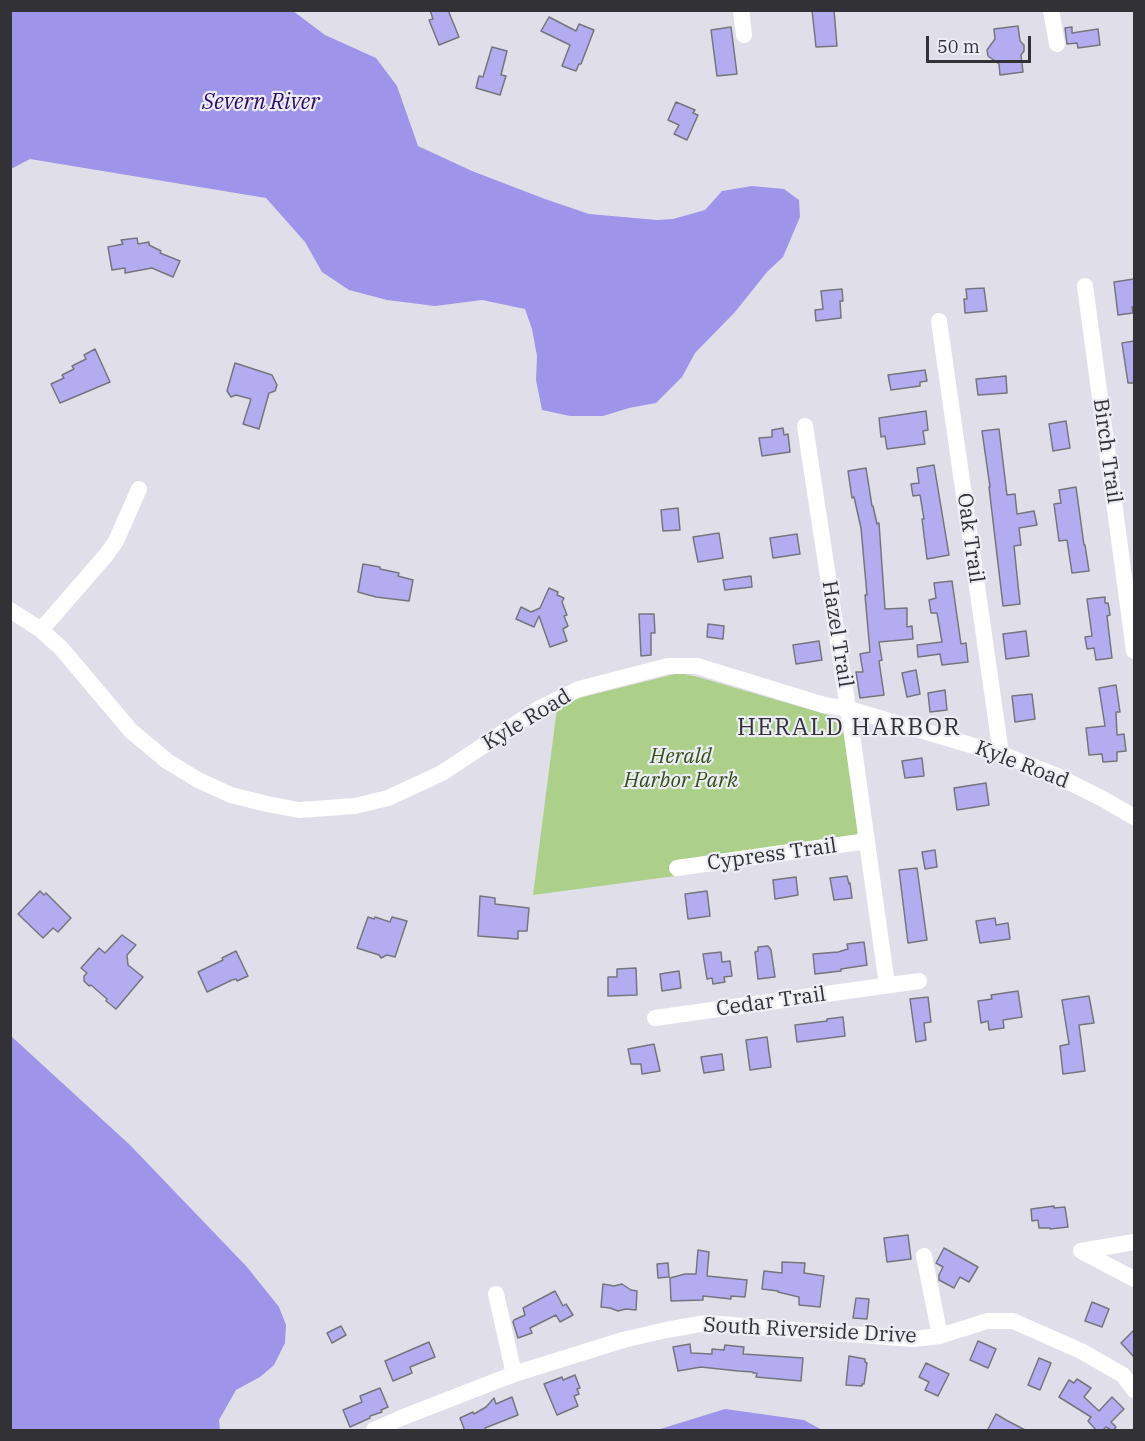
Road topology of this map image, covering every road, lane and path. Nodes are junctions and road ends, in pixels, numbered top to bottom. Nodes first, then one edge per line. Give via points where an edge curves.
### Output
1 (741, 10) edge
2 (1051, 10) edge
3 (744, 35) dead end
4 (1057, 44) dead end
5 (1085, 286) dead end
6 (939, 321) dead end
7 (805, 426) dead end
8 (139, 489) dead end
9 (10, 610) edge
10 (41, 630) junction
11 (1134, 651) edge
12 (849, 710) junction
13 (1001, 754) junction
14 (1134, 817) edge
15 (867, 842) junction
16 (677, 868) dead end
17 (919, 981) dead end
18 (887, 986) junction
19 (655, 1018) dead end
20 (1134, 1242) edge
21 (924, 1256) dead end
22 (1134, 1279) edge
23 (496, 1294) dead end
24 (940, 1336) junction
25 (514, 1374) junction
26 (1134, 1390) edge
27 (374, 1431) edge

1 - 3 street
2 - 4 street
5 - 11 street, Birch Trail
6 - 13 street, Oak Trail
7 - 12 street, Hazel Trail
8 - 10 street via 107,554
9 - 10 street, Kyle Road
10 - 12 street, Kyle Road via 131,731 167,761 231,795 299,810 355,806 388,798 442,773 540,708 579,689 668,666 697,666
12 - 13 street, Kyle Road
12 - 15 street, Hazel Trail
13 - 14 street, Kyle Road via 1057,776
15 - 16 street, Cypress Trail
15 - 18 street, Hazel Trail
17 - 18 street, Cedar Trail
18 - 19 street, Cedar Trail
20 - 22 street via 1081,1251
21 - 24 street
23 - 25 street
24 - 25 street, South Riverside Drive via 914,1339 706,1323 623,1340
24 - 26 street, South Riverside Drive via 987,1321 1013,1322 1123,1375
25 - 27 street, South Riverside Drive

